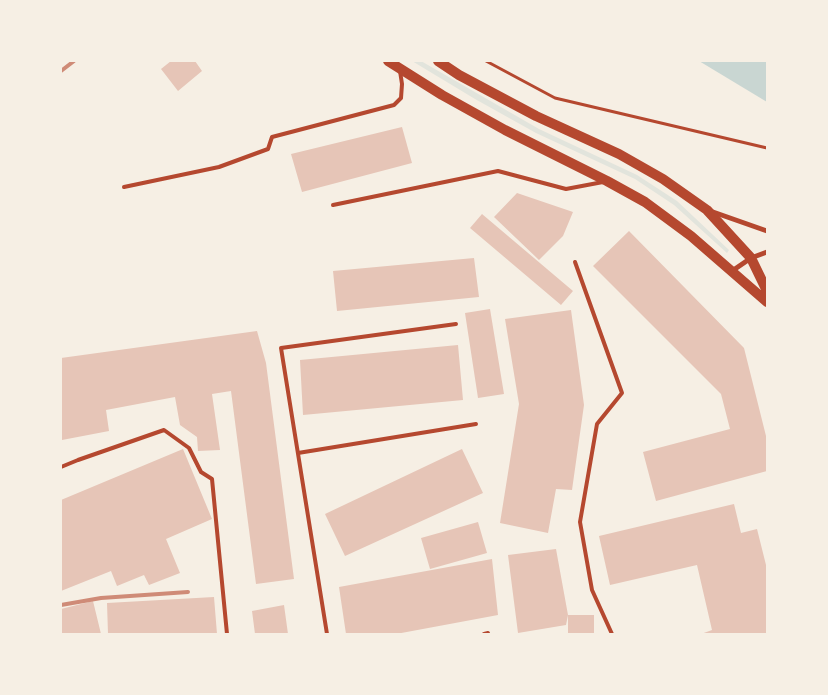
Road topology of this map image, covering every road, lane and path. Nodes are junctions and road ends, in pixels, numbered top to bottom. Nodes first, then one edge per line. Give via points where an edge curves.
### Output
1 (388, 61) edge
2 (438, 61) edge
3 (486, 61) edge
4 (400, 69) junction
5 (767, 148) edge
6 (607, 181) junction
7 (124, 187) dead end
8 (333, 205) dead end
9 (707, 210) junction
10 (767, 231) edge
11 (767, 252) edge
12 (751, 258) junction
13 (575, 262) dead end
14 (731, 271) junction
15 (767, 291) edge
16 (767, 302) edge
17 (456, 324) dead end
18 (476, 424) dead end
19 (298, 453) junction
20 (61, 467) edge
21 (227, 634) edge
22 (328, 634) edge
23 (612, 634) edge

1 - 4 main road
2 - 9 main road via 536,116 619,154 663,179
3 - 5 path via 555,98
4 - 6 main road via 505,130
4 - 7 lane via 401,98 394,105 272,137 268,149 219,167
6 - 8 lane via 566,189 498,171
6 - 14 main road via 644,202 691,236
9 - 10 street
9 - 12 main road
11 - 12 street
12 - 14 street
12 - 15 main road
13 - 23 lane via 622,393 597,424 580,522 592,590
14 - 16 main road
17 - 19 lane via 280,348
18 - 19 lane
19 - 22 lane
20 - 21 lane via 164,430 189,448 201,472 212,479

